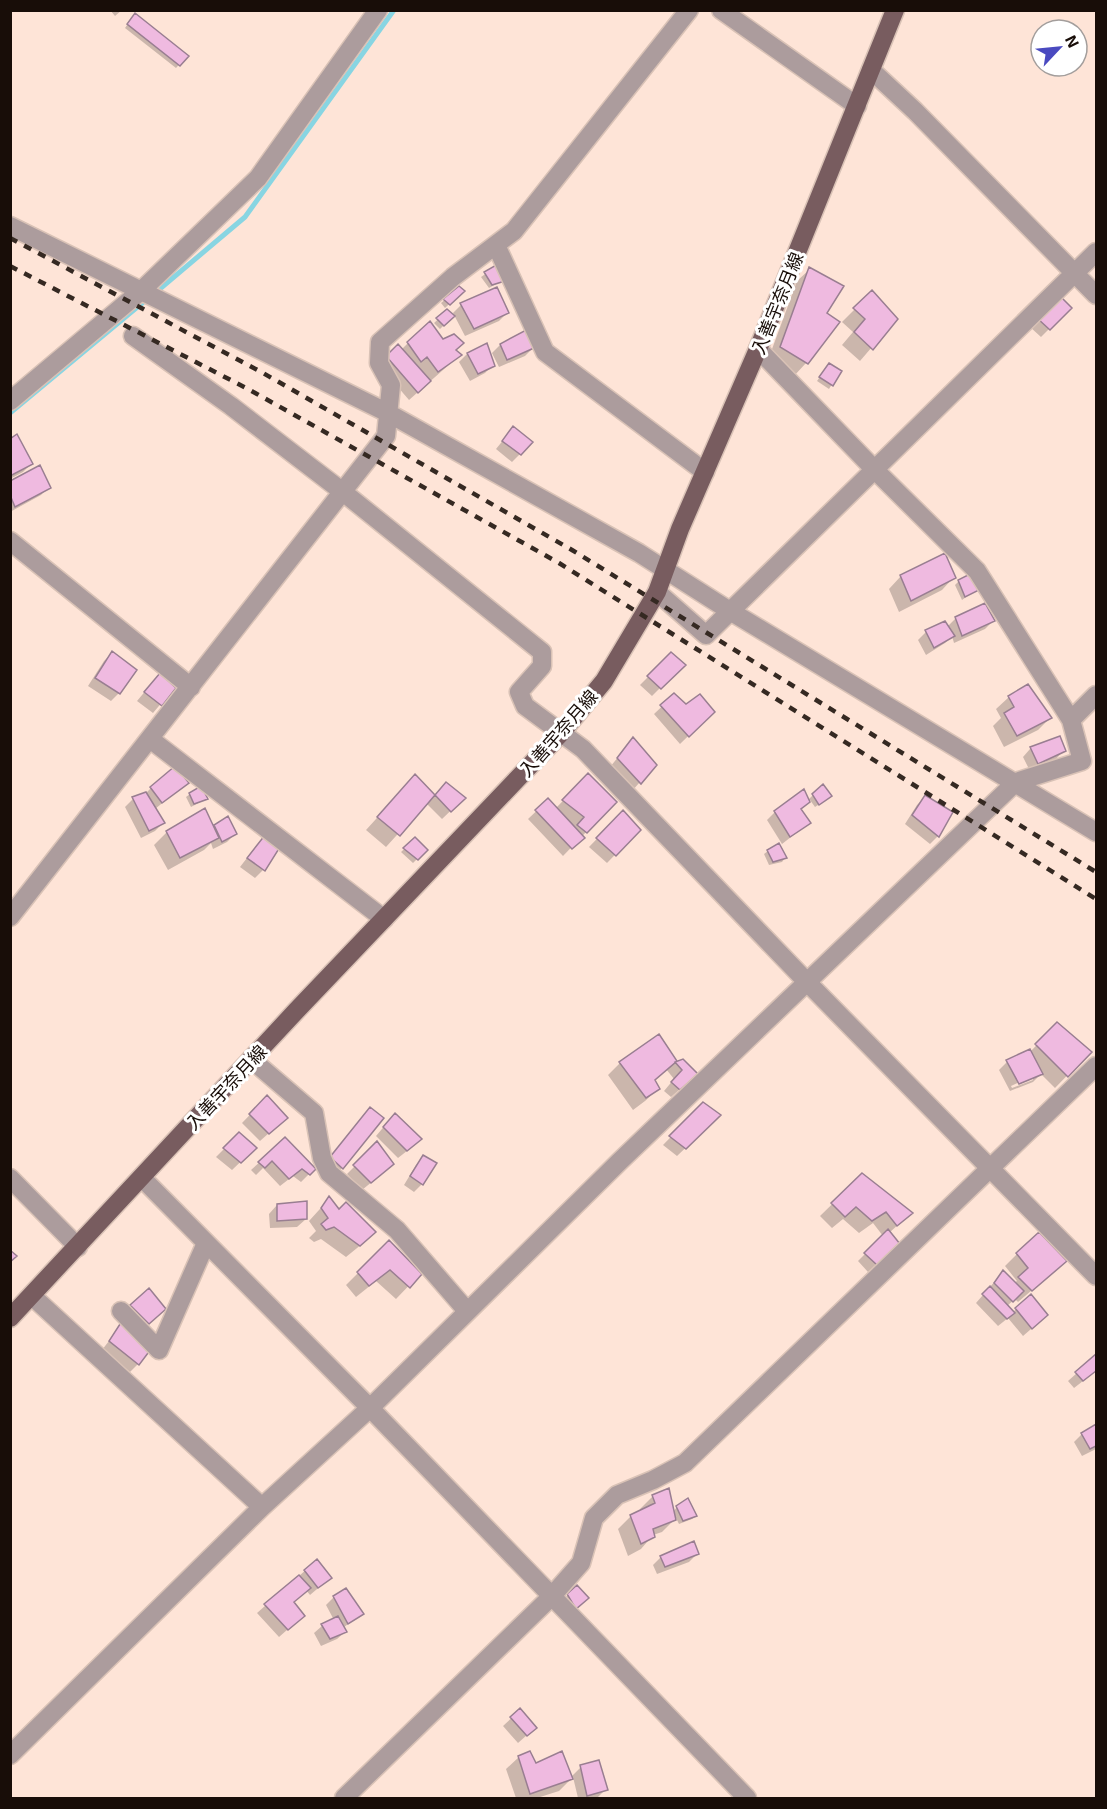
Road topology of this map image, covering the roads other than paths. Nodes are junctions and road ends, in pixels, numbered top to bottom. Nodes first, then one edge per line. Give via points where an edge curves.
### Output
1 (378, 10) edge
2 (688, 10) edge
3 (721, 10) edge
4 (895, 10) edge
5 (871, 69) junction
6 (857, 106) junction
7 (10, 226) edge
8 (496, 245) junction
9 (1096, 252) edge
10 (1076, 273) junction
11 (142, 290) junction
12 (1096, 295) edge
13 (133, 336) dead end
14 (758, 350) junction
15 (10, 401) edge
16 (388, 414) junction
17 (875, 470) junction
18 (705, 472) junction
19 (343, 492) junction
20 (10, 541) edge
21 (666, 568) junction
22 (657, 592) junction
23 (730, 610) junction
24 (191, 687) junction
25 (1096, 695) edge
26 (1071, 720) junction
27 (561, 733) junction
28 (150, 739) junction
29 (1016, 782) junction
30 (1096, 832) edge
31 (10, 917) edge
32 (384, 920) junction
33 (807, 982) junction
34 (251, 1059) junction
35 (1096, 1066) edge
36 (991, 1169) junction
37 (10, 1178) edge
38 (142, 1178) junction
39 (206, 1244) junction
40 (78, 1247) junction
41 (1096, 1276) edge
42 (32, 1296) junction
43 (121, 1311) dead end
44 (467, 1311) junction
45 (10, 1318) edge
46 (370, 1408) junction
47 (262, 1507) junction
48 (551, 1597) junction
49 (10, 1755) edge
50 (344, 1798) edge
51 (747, 1798) edge

1 - 11 street via 258,178
2 - 8 street via 514,231
3 - 6 street
4 - 5 main road, 入善宇奈月線
5 - 6 main road, 入善宇奈月線
5 - 10 street
6 - 14 main road, 入善宇奈月線
7 - 11 street
8 - 16 street via 453,277 380,342 379,363 391,385
8 - 18 street via 545,352
9 - 10 street
10 - 12 street
10 - 17 street
11 - 15 street
11 - 16 street
13 - 19 street
14 - 17 street
14 - 18 main road, 入善宇奈月線
16 - 19 street via 386,436
16 - 21 street
17 - 23 street
17 - 26 street via 977,571
18 - 21 main road, 入善宇奈月線
19 - 24 street
19 - 27 street via 542,652 542,666 519,692 525,706
20 - 24 street
21 - 22 main road, 入善宇奈月線
21 - 23 street
22 - 23 street via 706,635
22 - 27 main road, 入善宇奈月線 via 604,681
23 - 29 street
24 - 28 street
25 - 26 street
26 - 29 street via 1082,761
27 - 32 main road, 入善宇奈月線
27 - 33 street via 583,749
28 - 31 street
28 - 32 street
29 - 30 street
29 - 33 street
32 - 34 main road, 入善宇奈月線
33 - 36 street
33 - 44 street
34 - 38 main road, 入善宇奈月線
34 - 44 street via 314,1113 322,1158 329,1173 397,1230
35 - 36 street
36 - 41 street
36 - 48 street via 685,1463 617,1495 594,1518 581,1563
37 - 40 street
38 - 39 street
38 - 40 main road, 入善宇奈月線
39 - 43 street via 159,1350
39 - 46 street
40 - 42 main road, 入善宇奈月線
42 - 45 main road, 入善宇奈月線
42 - 47 street
44 - 46 street
46 - 47 street
46 - 48 street
47 - 49 street
48 - 50 street
48 - 51 street

